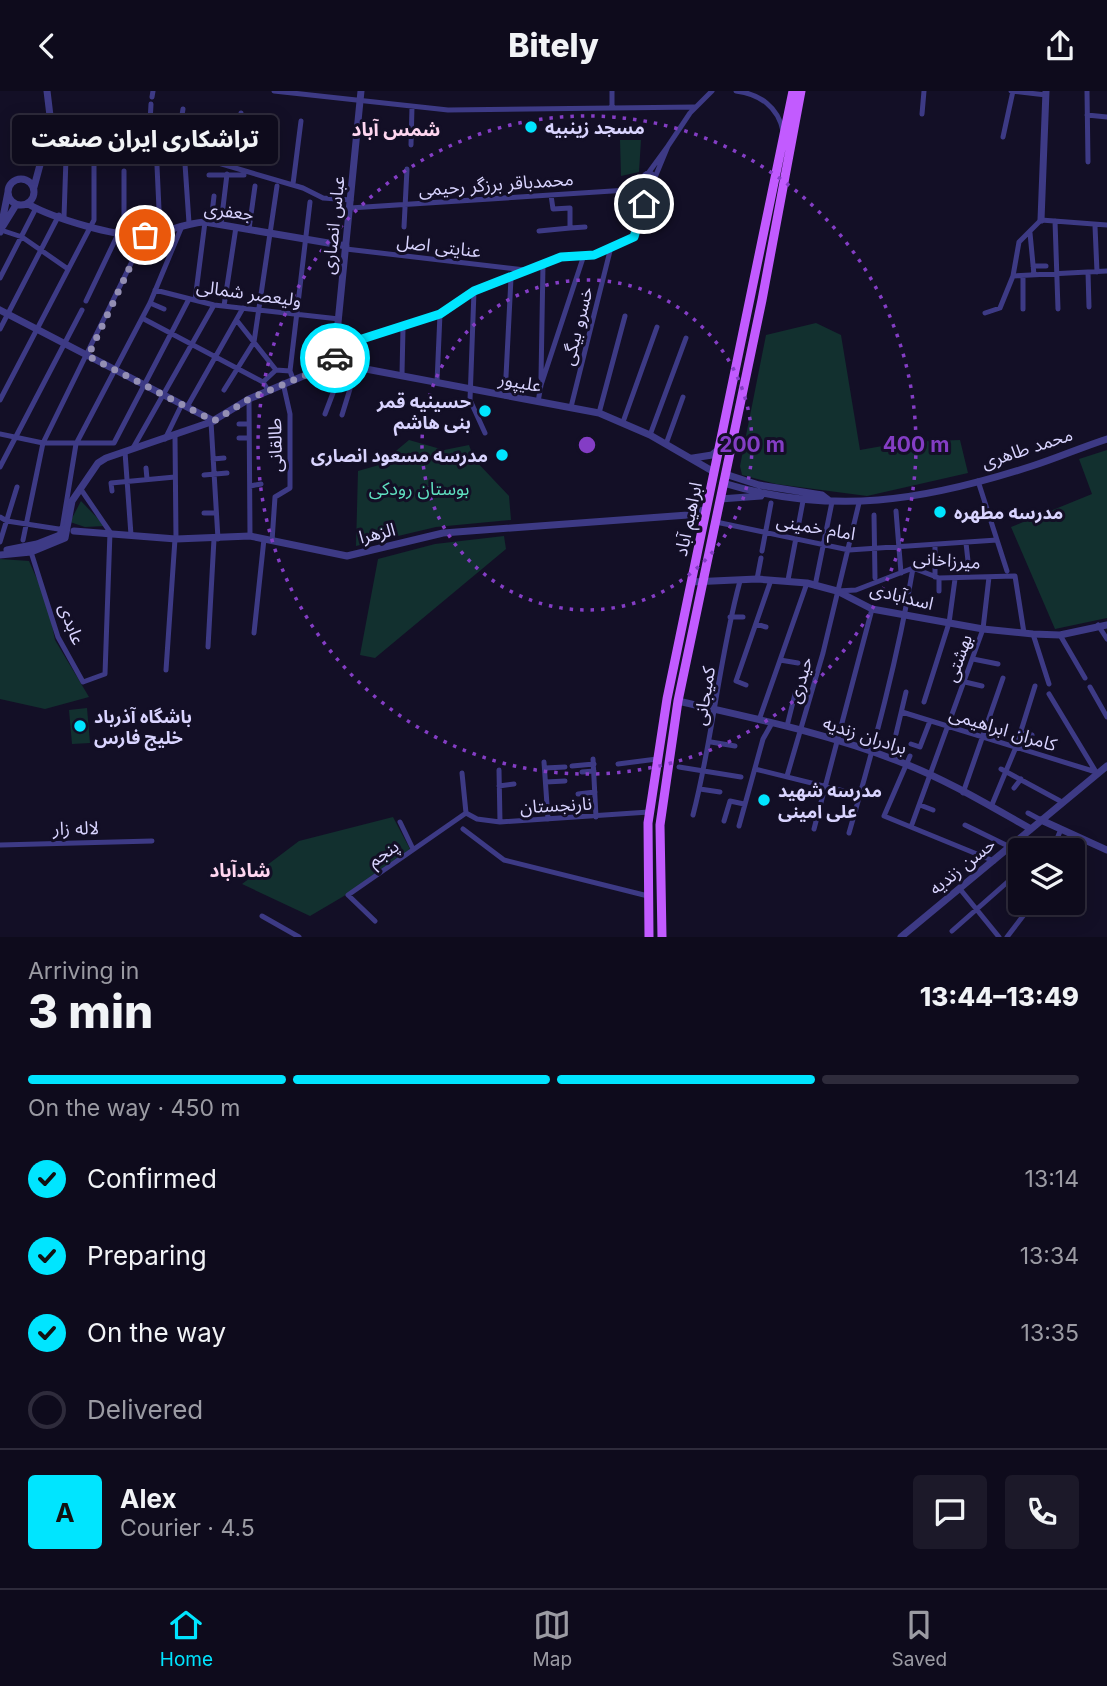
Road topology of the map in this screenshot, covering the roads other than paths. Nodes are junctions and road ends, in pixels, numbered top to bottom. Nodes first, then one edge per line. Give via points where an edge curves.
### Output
1 (47, 91) edge
2 (274, 91) edge
3 (361, 91) edge
4 (612, 91) edge
5 (712, 91) edge
6 (736, 91) edge
7 (790, 91) edge
8 (803, 91) edge
9 (924, 91) edge
10 (1012, 91) edge
11 (1087, 91) edge
12 (1046, 93) edge
13 (152, 97) edge
14 (360, 102) junction
15 (412, 107) junction
16 (695, 107) junction
17 (612, 108) junction
18 (183, 109) dead end
19 (241, 113) dead end
20 (793, 113) junction
21 (922, 114) dead end
22 (1087, 115) junction
23 (1107, 117) edge
24 (301, 121) dead end
25 (1003, 137) dead end
26 (784, 138) junction
27 (411, 145) dead end
28 (44, 148) junction
29 (94, 155) junction
30 (175, 157) junction
31 (66, 158) dead end
32 (148, 159) junction
33 (1088, 162) dead end
34 (186, 164) dead end
35 (40, 166) junction
36 (157, 166) dead end
37 (232, 167) junction
38 (407, 169) dead end
39 (124, 171) dead end
40 (653, 173) junction
41 (227, 174) junction
42 (209, 175) dead end
43 (244, 175) dead end
44 (23, 179) junction
45 (293, 184) junction
46 (652, 184) junction
47 (255, 186) dead end
48 (276, 186) dead end
49 (643, 186) junction
50 (34, 187) junction
51 (8, 191) junction
52 (551, 195) junction
53 (214, 196) dead end
54 (310, 202) dead end
55 (28, 204) junction
56 (350, 204) junction
57 (405, 204) junction
58 (644, 204) junction
59 (16, 205) junction
60 (2, 207) edge
61 (36, 208) junction
62 (62, 216) junction
63 (1, 219) edge
64 (1041, 220) junction
65 (1055, 221) junction
66 (208, 222) junction
67 (186, 223) junction
68 (221, 224) junction
69 (1107, 225) edge
70 (91, 226) junction
71 (1095, 226) junction
72 (236, 227) junction
73 (404, 227) dead end
74 (585, 227) dead end
75 (570, 228) junction
76 (249, 229) junction
77 (1, 231) edge
78 (160, 231) junction
79 (539, 231) dead end
80 (269, 232) junction
81 (121, 233) junction
82 (1030, 233) junction
83 (145, 235) junction
84 (22, 237) junction
85 (305, 240) junction
86 (346, 247) junction
87 (610, 251) junction
88 (41, 252) junction
89 (584, 255) junction
90 (543, 264) junction
91 (1033, 266) junction
92 (1046, 266) dead end
93 (68, 269) junction
94 (528, 271) junction
95 (1107, 271) edge
96 (1088, 272) junction
97 (1097, 272) junction
98 (1056, 274) junction
99 (1034, 275) junction
100 (1013, 276) junction
101 (1023, 276) junction
102 (0, 278) edge
103 (511, 278) junction
104 (155, 290) junction
105 (474, 291) junction
106 (192, 299) junction
107 (86, 301) dead end
108 (150, 303) junction
109 (214, 305) junction
110 (224, 306) junction
111 (1089, 307) dead end
112 (243, 308) junction
113 (164, 309) dead end
114 (1023, 309) dead end
115 (1058, 309) dead end
116 (82, 310) dead end
117 (260, 310) junction
118 (4, 312) edge
119 (985, 313) dead end
120 (297, 314) junction
121 (440, 314) junction
122 (625, 316) dead end
123 (142, 318) junction
124 (339, 319) junction
125 (238, 322) junction
126 (657, 327) dead end
127 (403, 328) junction
128 (0, 329) edge
129 (37, 329) junction
130 (171, 333) junction
131 (686, 338) dead end
132 (254, 342) junction
133 (741, 342) junction
134 (64, 344) junction
135 (191, 344) junction
136 (752, 345) junction
137 (337, 347) junction
138 (88, 356) junction
139 (218, 358) junction
140 (334, 363) junction
141 (344, 364) junction
142 (357, 366) junction
143 (237, 368) junction
144 (116, 370) junction
145 (276, 370) junction
146 (402, 374) junction
147 (291, 375) junction
148 (263, 382) junction
149 (437, 382) junction
150 (283, 383) junction
151 (541, 384) junction
152 (145, 385) junction
153 (472, 389) junction
154 (224, 390) dead end
155 (268, 390) junction
156 (162, 394) junction
157 (505, 396) junction
158 (683, 397) dead end
159 (249, 399) junction
160 (0, 400) edge
161 (538, 402) junction
162 (185, 406) junction
163 (571, 407) junction
164 (600, 413) junction
165 (325, 414) dead end
166 (342, 415) dead end
167 (212, 422) junction
168 (623, 422) junction
169 (239, 424) dead end
170 (249, 424) junction
171 (0, 433) edge
172 (485, 433) dead end
173 (650, 435) junction
174 (175, 437) junction
175 (15, 438) junction
176 (239, 438) dead end
177 (249, 438) junction
178 (1107, 439) edge
179 (164, 440) junction
180 (43, 443) junction
181 (666, 444) junction
182 (76, 445) junction
183 (719, 449) junction
184 (128, 451) junction
185 (224, 458) dead end
186 (693, 458) junction
187 (63, 459) dead end
188 (213, 459) junction
189 (73, 461) junction
190 (0, 467) edge
191 (146, 468) dead end
192 (239, 468) dead end
193 (250, 468) junction
194 (300, 470) dead end
195 (290, 472) junction
196 (228, 473) dead end
197 (714, 473) junction
198 (214, 474) junction
199 (204, 475) dead end
200 (175, 477) junction
201 (724, 478) junction
202 (147, 479) junction
203 (127, 481) junction
204 (978, 481) junction
205 (239, 483) dead end
206 (250, 484) junction
207 (261, 485) dead end
208 (18, 487) dead end
209 (80, 488) junction
210 (112, 491) dead end
211 (720, 499) junction
212 (770, 499) junction
213 (241, 501) dead end
214 (250, 501) junction
215 (803, 501) junction
216 (832, 502) junction
217 (859, 503) junction
218 (206, 504) dead end
219 (216, 504) junction
220 (706, 509) junction
221 (896, 511) dead end
222 (204, 513) dead end
223 (216, 513) junction
224 (688, 515) junction
225 (874, 515) dead end
226 (0, 517) edge
227 (7, 521) junction
228 (716, 522) junction
229 (26, 525) junction
230 (702, 529) junction
231 (68, 530) junction
232 (110, 532) junction
233 (766, 532) junction
234 (131, 535) junction
235 (250, 536) junction
236 (796, 538) junction
237 (175, 539) junction
238 (216, 539) junction
239 (264, 539) junction
240 (23, 540) dead end
241 (997, 540) junction
242 (272, 541) junction
243 (0, 542) edge
244 (965, 543) junction
245 (824, 544) junction
246 (935, 545) junction
247 (899, 547) junction
248 (849, 549) junction
249 (876, 549) junction
250 (762, 551) dead end
251 (0, 552) edge
252 (31, 552) junction
253 (761, 558) dead end
254 (913, 568) junction
255 (969, 570) dead end
256 (1007, 571) dead end
257 (901, 573) junction
258 (937, 577) junction
259 (989, 577) junction
260 (875, 578) dead end
261 (757, 579) junction
262 (955, 579) junction
263 (771, 580) junction
264 (788, 580) junction
265 (703, 581) junction
266 (740, 581) junction
267 (691, 582) junction
268 (811, 585) junction
269 (838, 591) junction
270 (939, 591) dead end
271 (872, 608) junction
272 (905, 615) junction
273 (730, 617) junction
274 (743, 617) dead end
275 (948, 623) junction
276 (756, 624) junction
277 (1103, 625) edge
278 (766, 627) dead end
279 (983, 629) junction
280 (254, 633) dead end
281 (1024, 633) junction
282 (1033, 634) junction
283 (1060, 635) junction
284 (1107, 639) edge
285 (208, 647) dead end
286 (973, 659) junction
287 (780, 660) junction
288 (798, 663) dead end
289 (998, 664) dead end
290 (166, 670) dead end
291 (1003, 678) dead end
292 (1085, 678) dead end
293 (965, 682) junction
294 (1049, 684) dead end
295 (746, 685) dead end
296 (982, 685) dead end
297 (1035, 686) dead end
298 (1090, 687) dead end
299 (796, 690) dead end
300 (906, 692) dead end
301 (1049, 694) dead end
302 (678, 701) junction
303 (924, 702) dead end
304 (947, 705) dead end
305 (956, 708) junction
306 (716, 709) junction
307 (902, 712) junction
308 (1107, 717) edge
309 (759, 720) junction
310 (930, 721) junction
311 (772, 723) junction
312 (787, 726) junction
313 (949, 727) junction
314 (800, 730) junction
315 (1021, 732) junction
316 (896, 734) dead end
317 (1032, 735) dead end
318 (982, 737) junction
319 (838, 741) junction
320 (711, 742) junction
321 (911, 744) dead end
322 (735, 747) dead end
323 (1016, 747) junction
324 (872, 751) junction
325 (910, 756) dead end
326 (657, 759) junction
327 (618, 764) dead end
328 (906, 764) junction
329 (1107, 766) edge
330 (679, 767) dead end
331 (755, 769) junction
332 (499, 770) dead end
333 (705, 770) junction
334 (1004, 770) junction
335 (594, 771) junction
336 (582, 772) dead end
337 (1096, 772) junction
338 (462, 773) dead end
339 (787, 776) junction
340 (932, 776) junction
341 (741, 777) dead end
342 (1021, 779) junction
343 (565, 781) dead end
344 (546, 782) junction
345 (514, 784) dead end
346 (499, 786) junction
347 (825, 786) junction
348 (1014, 788) dead end
349 (700, 789) junction
350 (595, 792) junction
351 (720, 792) dead end
352 (731, 793) dead end
353 (963, 793) junction
354 (578, 794) dead end
355 (860, 795) junction
356 (730, 801) junction
357 (1062, 802) junction
358 (744, 804) junction
359 (920, 805) junction
360 (991, 807) junction
361 (933, 810) dead end
362 (649, 812) junction
363 (466, 813) junction
364 (1028, 813) dead end
365 (694, 815) dead end
366 (596, 817) junction
367 (548, 820) junction
368 (1041, 820) junction
369 (724, 821) dead end
370 (401, 822) dead end
371 (500, 822) junction
372 (739, 825) dead end
373 (965, 825) dead end
374 (911, 827) junction
375 (463, 829) dead end
376 (814, 829) dead end
377 (1031, 829) junction
378 (1062, 829) junction
379 (849, 833) dead end
380 (1020, 838) edge
381 (1058, 838) edge
382 (152, 841) dead end
383 (0, 845) edge
384 (1008, 846) edge
385 (413, 849) junction
386 (1008, 849) edge
387 (1107, 850) edge
388 (994, 861) junction
389 (1008, 881) edge
390 (960, 889) junction
391 (649, 896) junction
392 (978, 910) junction
393 (1024, 915) edge
394 (262, 916) dead end
395 (375, 921) dead end
396 (952, 931) dead end
397 (299, 937) edge
398 (649, 937) edge
399 (662, 937) edge
400 (901, 937) edge
401 (999, 937) edge
402 (1007, 937) edge

1 - 28 street via 52,113
2 - 14 street
3 - 14 street, عباس انصاری
4 - 17 street
5 - 16 street
6 - 26 street via 763,98 778,117
7 - 20 main road, ابراهیم آباد
8 - 20 main road, ابراهیم آباد
9 - 21 street
10 - 12 street
10 - 25 street
11 - 22 street
12 - 64 street
13 - 32 street
14 - 15 street
14 - 56 street, عباس انصاری
15 - 17 street
15 - 27 street
16 - 17 street
16 - 40 street
18 - 30 street
19 - 37 street
20 - 26 main road, ابراهیم آباد
20 - 136 main road, ابراهیم آباد
22 - 23 street
22 - 33 street
24 - 45 street
26 - 133 main road, ابراهیم آباد
28 - 29 street, محمدباقر برزگر رحیمی
28 - 35 street
29 - 32 street, محمدباقر برزگر رحیمی via 114,160
29 - 70 street
30 - 32 street, محمدباقر برزگر رحیمی
30 - 37 street, محمدباقر برزگر رحیمی via 193,156
31 - 62 street
34 - 67 street
35 - 44 street
35 - 50 street
36 - 78 street
37 - 45 street, محمدباقر برزگر رحیمی
38 - 57 street
39 - 81 street
40 - 46 street
40 - 49 street
41 - 42 street
41 - 43 street
41 - 68 street
44 - 50 street
44 - 51 street
45 - 56 street, محمدباقر برزگر رحیمی
46 - 49 street, محمدباقر برزگر رحیمی
46 - 58 street
47 - 76 street
48 - 80 street
49 - 52 street, محمدباقر برزگر رحیمی
49 - 58 street
50 - 55 street
51 - 59 street
51 - 60 street
52 - 57 street, محمدباقر برزگر رحیمی
52 - 75 street via 552,209 570,208
53 - 66 street
54 - 85 street
55 - 59 street
55 - 61 street, جعفری
56 - 57 street, محمدباقر برزگر رحیمی
56 - 86 street, عباس انصاری
57 - 73 street
58 - 87 street via 634,237
59 - 77 street
60 - 63 street
61 - 62 street, جعفری
61 - 84 street
62 - 70 street, جعفری
62 - 88 street
63 - 77 street
64 - 65 street
64 - 82 street
65 - 71 street
65 - 98 street
66 - 67 street, جعفری
66 - 68 street, جعفری
66 - 106 street
67 - 78 street, جعفری
67 - 104 street
68 - 72 street, جعفری
69 - 71 street
70 - 81 street, جعفری
70 - 93 street
71 - 97 street
72 - 76 street, جعفری
72 - 110 street
74 - 75 street
75 - 79 street
76 - 80 street, جعفری
77 - 84 street
78 - 83 street, جعفری
80 - 85 street, جعفری
80 - 117 street
81 - 83 street, جعفری
81 - 107 street
82 - 91 street
82 - 100 street via 1019,242
83 - 138 street
84 - 88 street
84 - 102 street
85 - 86 street, جعفری
85 - 120 street
86 - 94 street, عنایتی اصل
86 - 124 street, عباس انصاری
87 - 89 street
87 - 163 street, خسرو بیگی
88 - 93 street
88 - 118 street
89 - 90 street via 565,255
89 - 151 street
90 - 94 street
90 - 151 street
91 - 92 street
91 - 99 street
93 - 129 street
94 - 103 street
95 - 97 street
96 - 97 street
96 - 98 street
96 - 111 street
98 - 99 street
98 - 115 street
99 - 101 street
100 - 101 street
100 - 119 street via 1000,308
101 - 114 street
103 - 105 street
103 - 157 street
104 - 106 street, ولیعصر شمالی
104 - 108 street
105 - 121 street
105 - 153 street
106 - 109 street, ولیعصر شمالی
106 - 130 street
108 - 113 street
108 - 123 street
109 - 110 street, ولیعصر شمالی
109 - 135 street
110 - 112 street, ولیعصر شمالی
112 - 117 street, ولیعصر شمالی
112 - 125 street
116 - 134 street
117 - 120 street, ولیعصر شمالی
117 - 132 street
118 - 128 street
118 - 129 street
120 - 124 street, ولیعصر شمالی
120 - 147 street
121 - 127 street
121 - 149 street
122 - 164 street
123 - 130 street
123 - 144 street
124 - 137 street, عباس انصاری
125 - 132 street
125 - 139 street
126 - 168 street
127 - 137 street
127 - 146 street
129 - 134 street
129 - 160 street
130 - 135 street
130 - 152 street
131 - 173 street
132 - 143 street
132 - 145 street
133 - 136 main road
133 - 183 main road, ابراهیم آباد
134 - 138 street
134 - 175 street
135 - 139 street
135 - 156 street
136 - 201 main road, ابراهیم آباد
137 - 140 street, عباس انصاری
138 - 144 street
138 - 180 street
139 - 143 street
139 - 162 street
140 - 141 street, علیپور
140 - 147 street
141 - 142 street, علیپور
141 - 165 street
142 - 146 street, علیپور
142 - 166 street
143 - 148 street
143 - 154 street
144 - 152 street
144 - 182 street
145 - 147 street
145 - 148 street
146 - 149 street, علیپور
147 - 150 street
148 - 155 street
149 - 153 street, علیپور
150 - 155 street
150 - 195 street, طالقانی via 290,414
151 - 161 street
152 - 156 street
152 - 182 street via 114,443
153 - 157 street, علیپور
153 - 172 street via 470,400
155 - 159 street
156 - 162 street
156 - 184 street
157 - 161 street, علیپور
158 - 181 street
159 - 167 street
159 - 170 street
161 - 163 street, علیپور
162 - 167 street
162 - 179 street
163 - 164 street, علیپور
164 - 168 street, علیپور
167 - 174 street
167 - 188 street
168 - 173 street, علیپور
169 - 170 street
170 - 177 street
171 - 175 street
173 - 181 street, علیپور
174 - 179 street
174 - 200 street
175 - 180 street
175 - 190 street
176 - 177 street
177 - 193 street
178 - 204 street, محمد طاهری
179 - 184 street
180 - 182 street
180 - 229 street
181 - 186 street, علیپور
182 - 189 street
183 - 186 street
183 - 197 main road, ابراهیم آباد
184 - 203 street
184 - 209 street via 98,463
185 - 188 street
186 - 197 street, علیپور
187 - 189 street
188 - 198 street
189 - 231 street
191 - 202 street
192 - 193 street
193 - 206 street
194 - 195 street
195 - 242 street, طالقانی via 290,488 275,497
196 - 198 street
197 - 220 main road, ابراهیم آباد
198 - 199 street
198 - 219 street
200 - 202 street
200 - 237 street
201 - 211 main road, ابراهیم آباد
201 - 212 street, محمد طاهری
201 - 216 street, محمد طاهری via 822,495
202 - 203 street
203 - 210 street via 111,483
203 - 234 street
204 - 217 street, محمد طاهری
204 - 241 street
205 - 206 street
206 - 207 street
206 - 214 street
208 - 227 street
209 - 231 street via 70,506
209 - 232 street
211 - 212 street
211 - 228 main road, ابراهیم آباد
212 - 215 street, محمد طاهری
212 - 233 street
213 - 214 street
214 - 235 street
215 - 216 street, محمد طاهری
215 - 236 street
216 - 217 street, محمد طاهری
216 - 245 street
217 - 248 street, حیدری
218 - 219 street
219 - 223 street
220 - 224 street, الزهرا
220 - 230 main road, ابراهیم آباد
221 - 247 street
222 - 223 street
223 - 238 street
224 - 230 street
224 - 242 street, الزهرا via 443,533 347,556
225 - 249 street
226 - 227 street
227 - 229 street
227 - 243 street
228 - 233 street, امام خمینی
228 - 265 main road, ابراهیم آباد
229 - 231 street
229 - 240 street
230 - 267 main road, ابراهیم آباد
231 - 232 street, الزهرا
231 - 251 street, الزهرا via 48,542
231 - 252 street, الزهرا via 65,538
232 - 234 street, الزهرا
232 - 252 street, عابدی via 105,674 83,682 58,637
233 - 236 street, امام خمینی
233 - 250 street
234 - 237 street, الزهرا
235 - 238 street, الزهرا
235 - 239 street, الزهرا
236 - 245 street, امام خمینی
236 - 264 street
237 - 238 street, الزهرا
237 - 290 street
238 - 285 street
239 - 242 street, الزهرا
239 - 280 street
241 - 244 street, امام خمینی
241 - 256 street
244 - 246 street, امام خمینی
244 - 255 street
245 - 248 street, امام خمینی
245 - 268 street
246 - 247 street, امام خمینی
246 - 258 street
247 - 249 street, امام خمینی
247 - 257 street
248 - 249 street, امام خمینی
248 - 269 street, حیدری
249 - 260 street
251 - 252 street, الزهرا
253 - 261 street
254 - 257 street, میرزاخانی
254 - 258 street, میرزاخانی
254 - 272 street
257 - 269 street, میرزاخانی via 856,590
258 - 262 street, میرزاخانی
258 - 270 street
259 - 262 street, میرزاخانی
259 - 279 street, بهشتی
259 - 281 street, میرزاخانی via 1015,576
261 - 263 street, اسدآبادی
261 - 266 street, اسدآبادی
262 - 275 street
263 - 264 street, اسدآبادی
263 - 276 street
264 - 268 street, اسدآبادی
265 - 266 street, اسدآبادی
265 - 267 street, اسدآبادی
265 - 302 main road, ابراهیم آباد
266 - 273 street, کمیجانی
267 - 326 main road, ابراهیم آباد
268 - 269 street, اسدآبادی
268 - 287 street
269 - 271 street, اسدآبادی
269 - 314 street, حیدری
271 - 272 street, اسدآبادی
271 - 319 street
272 - 275 street, اسدآبادی
272 - 324 street
273 - 274 street
273 - 306 street, کمیجانی
275 - 279 street, اسدآبادی
275 - 303 street
276 - 278 street
276 - 295 street via 736,681
277 - 283 street, اسدآبادی
277 - 284 street
279 - 281 street, اسدآبادی
279 - 286 street, بهشتی
281 - 282 street, اسدآبادی
282 - 283 street, اسدآبادی
282 - 294 street
283 - 292 street
286 - 289 street
286 - 293 street, بهشتی
287 - 288 street
287 - 309 street
291 - 318 street
293 - 296 street
293 - 305 street, بهشتی
297 - 315 street
298 - 308 street
299 - 312 street
300 - 307 street
301 - 337 street
302 - 306 street, برادران زندیه
302 - 399 main road, ابراهیم آباد via 660,825
304 - 305 street
305 - 313 street, بهشتی
306 - 309 street, برادران زندیه
306 - 320 street, کمیجانی
307 - 310 street, کامران ابراهیمی
307 - 316 street
309 - 311 street, برادران زندیه
310 - 313 street, کامران ابراهیمی
310 - 321 street via 920,747
311 - 312 street, برادران زندیه
311 - 331 street
312 - 314 street, برادران زندیه
313 - 318 street, کامران ابراهیمی
313 - 340 street, بهشتی
314 - 319 street, برادران زندیه
314 - 339 street, حیدری
315 - 317 street
315 - 323 street
318 - 323 street, کامران ابراهیمی
318 - 353 street
319 - 324 street, برادران زندیه
319 - 347 street
320 - 322 street
320 - 333 street, کمیجانی
323 - 334 street
323 - 337 street, کامران ابراهیمی
324 - 328 street, برادران زندیه
324 - 355 street
325 - 328 street
326 - 327 street
326 - 362 main road, ابراهیم آباد
328 - 340 street, برادران زندیه
328 - 374 street via 884,816
329 - 337 street, حسن زندیه
330 - 333 street
331 - 339 street
331 - 358 street
332 - 346 street
333 - 341 street
333 - 349 street, کمیجانی
334 - 342 street
334 - 360 street
335 - 336 street
335 - 344 street via 594,762 545,765
335 - 350 street
337 - 357 street, حسن زندیه
338 - 363 street
339 - 347 street
340 - 353 street, برادران زندیه
340 - 359 street, بهشتی
342 - 348 street
342 - 357 street
343 - 344 street
344 - 367 street
345 - 346 street
346 - 371 street
347 - 355 street
347 - 376 street
349 - 351 street
349 - 365 street, کمیجانی
350 - 354 street
350 - 366 street
352 - 356 street
353 - 360 street, برادران زندیه
355 - 379 street
356 - 358 street
356 - 369 street
357 - 368 street, حسن زندیه
358 - 372 street
359 - 361 street
359 - 374 street, بهشتی
360 - 377 street, برادران زندیه
362 - 366 street, نارنجستان
362 - 391 main road, ابراهیم آباد
363 - 371 street, نارنجستان
363 - 385 street, پنجم
364 - 368 street
366 - 367 street, نارنجستان
367 - 371 street, نارنجستان
368 - 377 street, حسن زندیه
368 - 378 street
370 - 385 street
373 - 384 street
374 - 388 street
375 - 391 street via 503,860
377 - 380 street, حسن زندیه
378 - 381 street
378 - 387 street
382 - 383 street, لاله زار
385 - 395 street, پنجم via 348,895
386 - 388 street, حسن زندیه
388 - 390 street, حسن زندیه
389 - 392 street
390 - 392 street
390 - 400 street, حسن زندیه
391 - 398 main road, ابراهیم آباد
392 - 396 street
392 - 401 street
393 - 402 street
394 - 397 street

